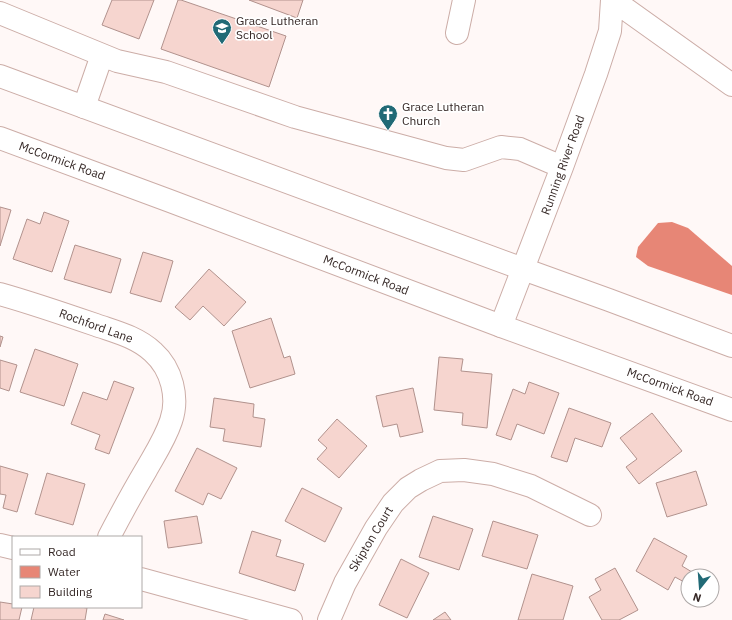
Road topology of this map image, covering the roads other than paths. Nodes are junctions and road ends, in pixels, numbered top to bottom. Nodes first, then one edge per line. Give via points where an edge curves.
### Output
1 (464, 0) edge
2 (613, 0) edge
3 (0, 13) edge
4 (457, 33) dead end
5 (102, 55) junction
6 (0, 76) edge
7 (732, 85) edge
8 (84, 107) junction
9 (0, 138) edge
10 (562, 167) junction
11 (523, 269) junction
12 (0, 294) edge
13 (502, 326) junction
14 (732, 346) edge
15 (732, 410) edge
16 (590, 515) dead end
17 (110, 536) edge
18 (0, 545) edge
19 (12, 548) edge
20 (142, 579) edge
21 (291, 620) edge
22 (329, 620) edge

1 - 4 main road
2 - 7 main road
2 - 10 main road, Running River Road via 610,31
3 - 5 main road
5 - 8 main road
5 - 10 main road via 166,72 296,117 446,158 464,160 501,147 520,149
6 - 8 main road
8 - 11 main road
9 - 13 main road, McCormick Road
10 - 11 main road, Running River Road
11 - 13 main road, Running River Road
11 - 14 main road
12 - 17 main road, Rochford Lane via 133,338 153,352 170,377 174,391 171,420 164,438
13 - 15 main road, McCormick Road
16 - 22 main road, Skipton Court via 531,486 493,474 464,470 440,472 408,488 393,503 345,583
18 - 19 main road
20 - 21 main road

